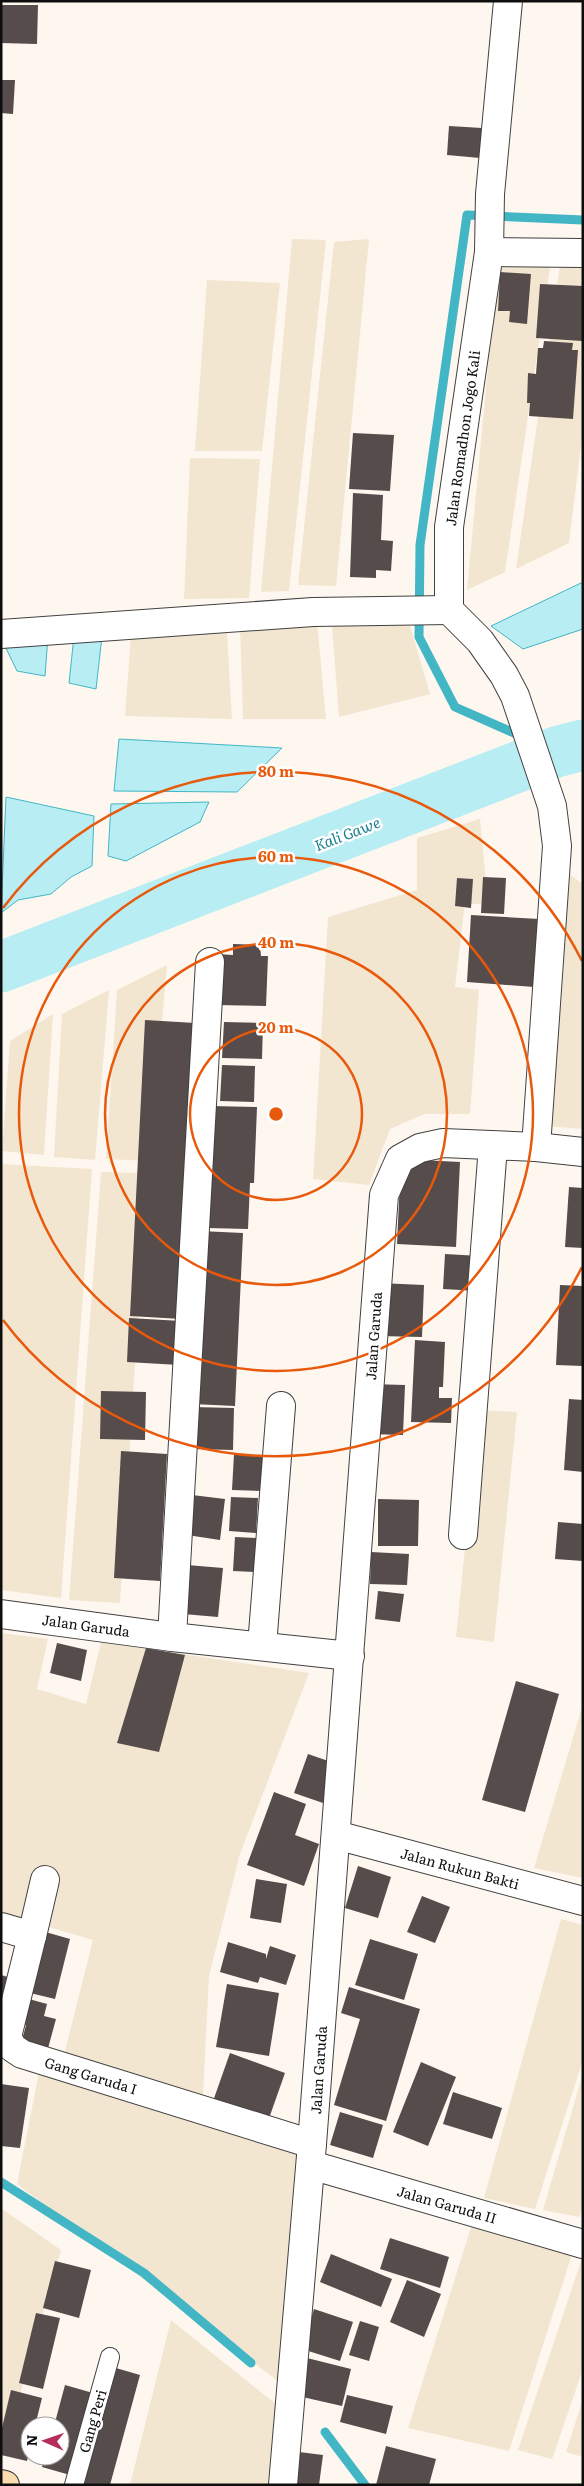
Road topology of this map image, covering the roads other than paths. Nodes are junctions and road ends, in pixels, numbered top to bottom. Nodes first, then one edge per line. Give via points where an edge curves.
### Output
1 (508, 1) edge
2 (489, 239) junction
3 (583, 253) edge
4 (443, 610) junction
5 (1, 634) edge
6 (210, 962) dead end
7 (492, 1146) junction
8 (536, 1147) junction
9 (583, 1152) edge
10 (281, 1406) dead end
11 (463, 1535) dead end
12 (1, 1614) edge
13 (172, 1637) junction
14 (262, 1646) junction
15 (350, 1656) junction
16 (336, 1835) junction
17 (46, 1880) dead end
18 (583, 1901) edge
19 (1, 1927) edge
20 (32, 1936) junction
21 (311, 2155) junction
22 (583, 2244) edge
23 (110, 2358) dead end
24 (1, 2484) edge
25 (5, 2485) edge
26 (74, 2485) edge
27 (283, 2485) edge

1 - 2 street, Jalan Romadhon Jogo Kali via 490,194
2 - 3 street
2 - 4 street, Jalan Romadhon Jogo Kali via 449,527
4 - 5 street via 313,612
4 - 8 street via 480,640 504,675 515,696 552,806 558,846
6 - 13 street
7 - 8 street, Jalan Garuda
7 - 11 street
7 - 15 street, Jalan Garuda via 443,1143 420,1148 400,1159 384,1195
8 - 9 street, Jalan Garuda
10 - 14 street
12 - 13 street, Jalan Garuda
13 - 14 street, Jalan Garuda
14 - 15 street, Jalan Garuda
15 - 16 street, Jalan Garuda
16 - 18 street, Jalan Rukun Bakti
16 - 21 street, Jalan Garuda
17 - 20 street, Gang Garuda I
19 - 20 street
20 - 21 street, Gang Garuda I via 7,2038 13,2048 22,2054
21 - 22 street, Jalan Garuda II
21 - 27 street, Jalan Garuda
23 - 26 lane, Gang Peri
24 - 25 street

